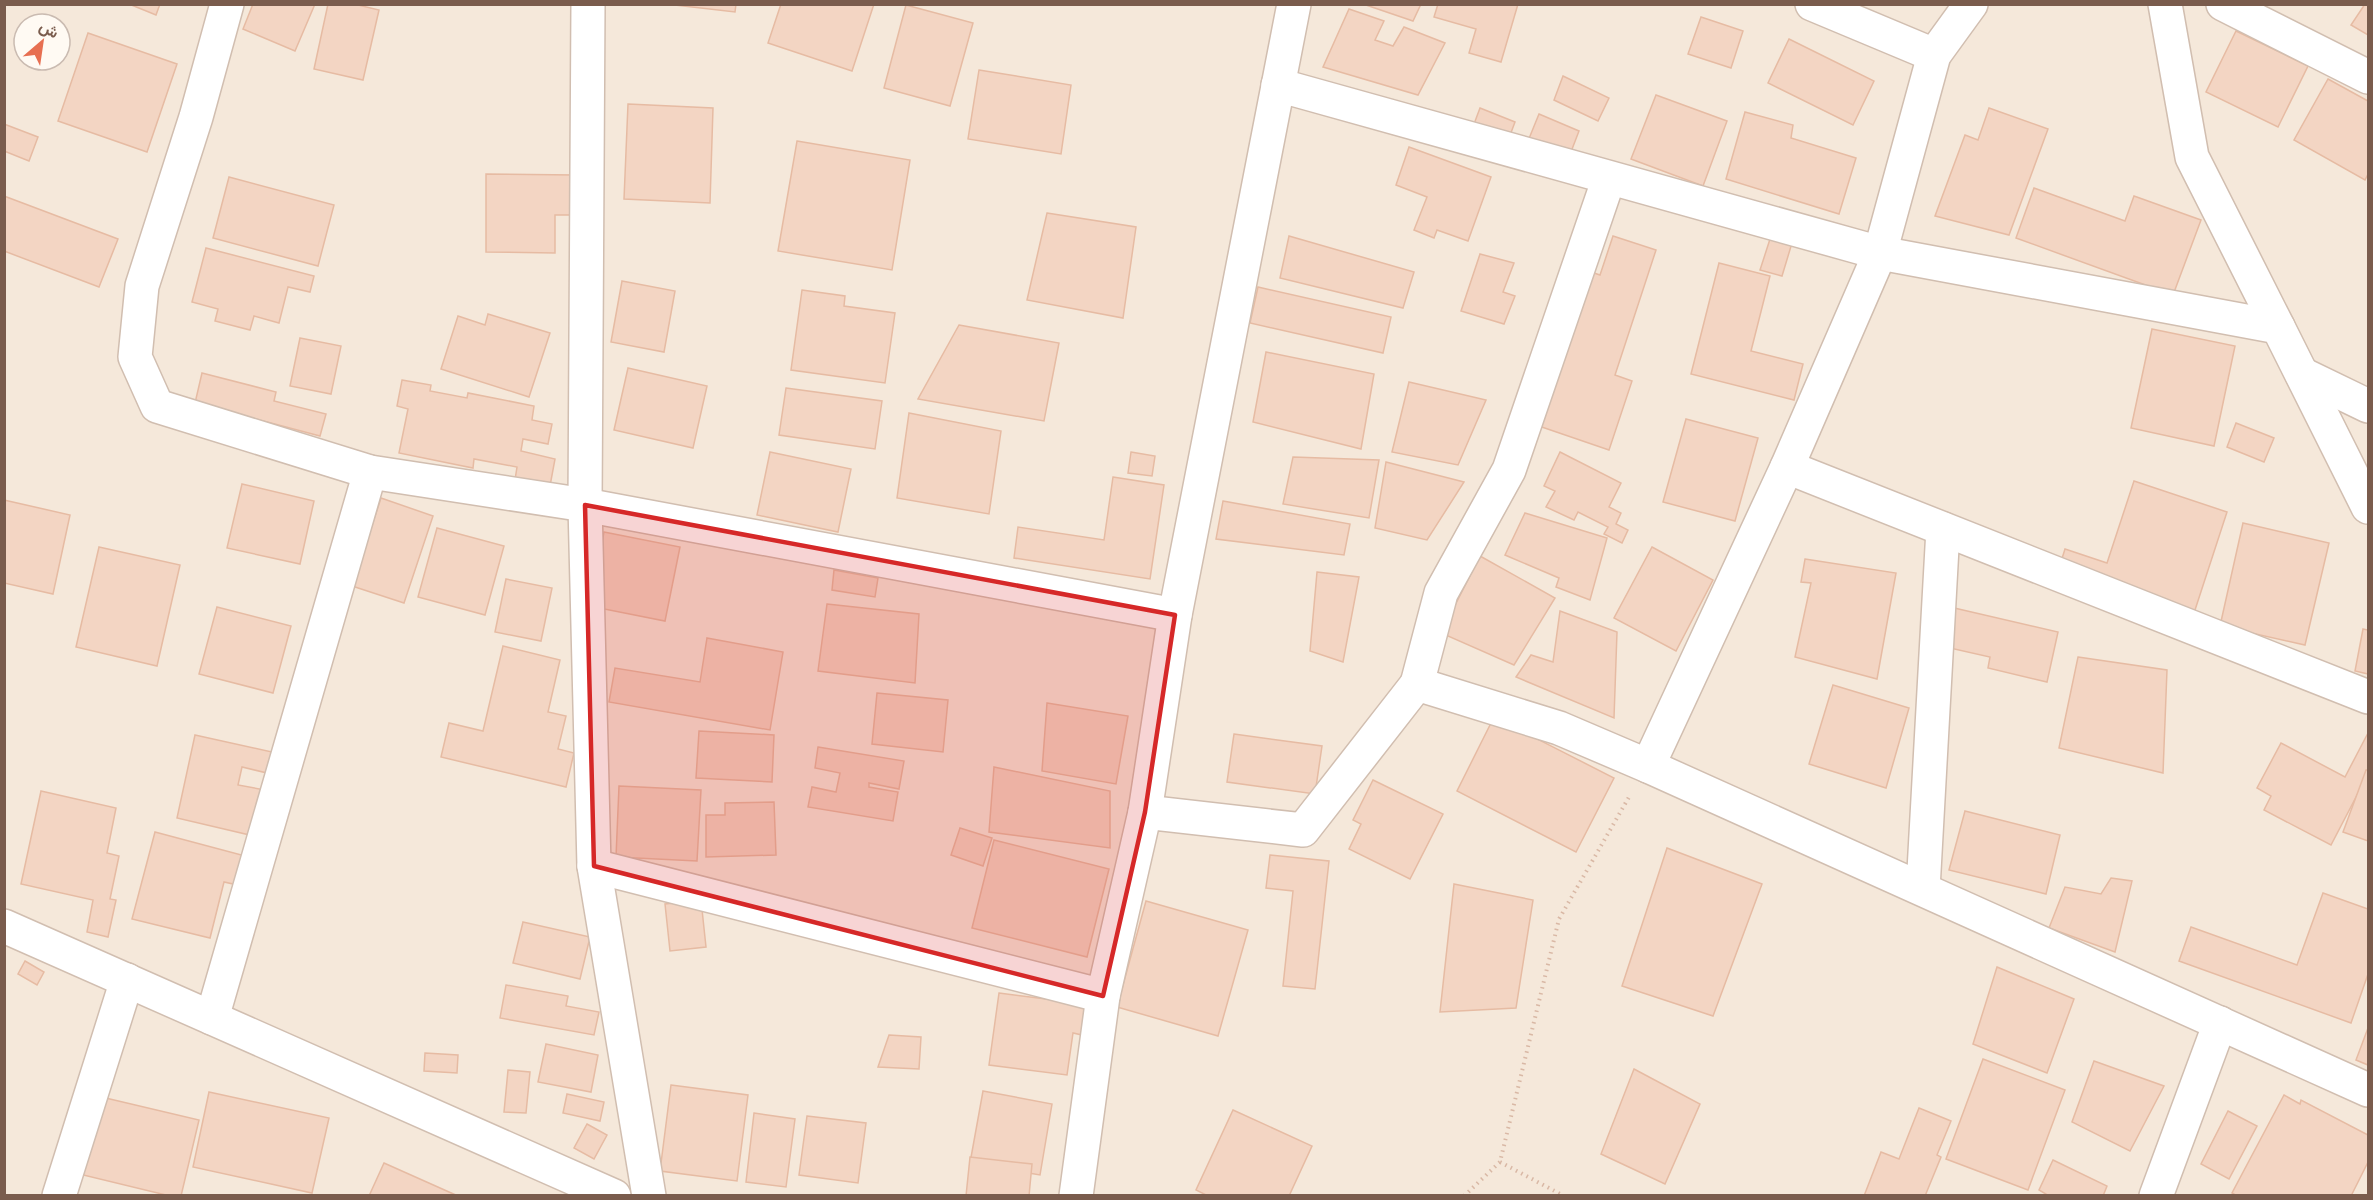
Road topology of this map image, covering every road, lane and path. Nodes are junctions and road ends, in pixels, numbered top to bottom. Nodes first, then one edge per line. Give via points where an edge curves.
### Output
1 (227, 4) edge
2 (588, 4) edge
3 (1293, 4) edge
4 (1812, 4) edge
5 (1971, 4) edge
6 (2165, 4) edge
7 (2223, 4) edge
8 (1934, 55) junction
9 (2368, 77) edge
10 (1278, 85) junction
11 (1609, 178) junction
12 (1881, 253) junction
13 (2278, 327) junction
14 (2302, 374) junction
15 (2368, 406) edge
16 (1787, 467) junction
17 (370, 472) junction
18 (585, 505) junction
19 (2368, 507) edge
20 (1942, 529) junction
21 (1175, 615) junction
22 (1418, 684) junction
23 (2368, 697) edge
24 (1648, 766) junction
25 (1145, 812) junction
26 (594, 866) junction
27 (1923, 889) junction
28 (4, 926) edge
29 (127, 980) junction
30 (1103, 996) junction
31 (212, 1018) junction
32 (2220, 1023) junction
33 (2368, 1090) edge
34 (1500, 1162) junction
35 (59, 1196) edge
36 (614, 1196) edge
37 (648, 1196) edge
38 (1076, 1196) edge
39 (1464, 1196) edge
40 (1564, 1196) edge
41 (2156, 1196) edge

1 - 17 street via 142,286 135,357 157,406
2 - 18 street
3 - 10 street
4 - 8 street
5 - 8 street
6 - 13 street via 2192,157
7 - 9 street
8 - 12 street
10 - 11 street
10 - 21 street
11 - 12 street
11 - 22 street via 1509,470 1441,593
12 - 13 street
12 - 16 street
13 - 14 street
14 - 15 street
14 - 19 street
16 - 20 street
16 - 24 street
17 - 18 street
17 - 31 street
18 - 21 street
18 - 26 street
20 - 23 street
20 - 27 street
21 - 25 street
22 - 24 street via 1558,728
22 - 25 street via 1303,830
24 - 27 street
24 - 34 path via 1559,919
25 - 30 street
26 - 30 street
26 - 37 street
27 - 32 street
28 - 29 street
29 - 31 street
29 - 35 street
30 - 38 street
31 - 36 street
32 - 33 street
32 - 41 street
34 - 39 path
34 - 40 path

